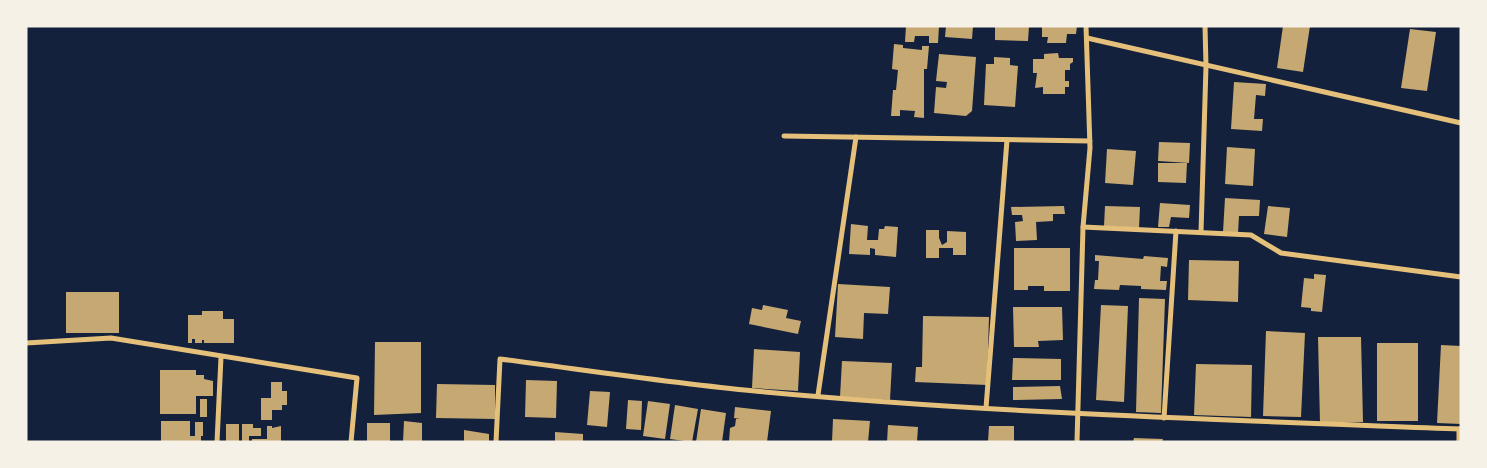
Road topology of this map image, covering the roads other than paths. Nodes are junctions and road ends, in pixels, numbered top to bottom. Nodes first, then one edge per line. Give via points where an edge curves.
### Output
1 (1086, 26) edge
2 (1205, 26) edge
3 (1087, 38) junction
4 (1206, 66) junction
5 (1461, 123) edge
6 (784, 136) dead end
7 (856, 137) junction
8 (1007, 140) junction
9 (1090, 141) junction
10 (1083, 227) junction
11 (1176, 231) junction
12 (1201, 232) junction
13 (1461, 277) edge
14 (26, 343) edge
15 (221, 356) junction
16 (818, 396) junction
17 (986, 408) junction
18 (1078, 413) junction
19 (1164, 418) junction
20 (1460, 429) edge
21 (217, 442) edge
22 (351, 442) edge
23 (496, 442) edge
24 (1077, 442) edge
25 (1459, 442) edge

1 - 3 street
2 - 4 street
3 - 4 street
3 - 9 street
4 - 5 street
4 - 12 street
6 - 7 street
7 - 8 street
7 - 16 street
8 - 9 street
8 - 17 street
9 - 10 street
10 - 11 street
10 - 18 street
11 - 12 street
11 - 19 street
12 - 13 street via 1251,235 1281,253
14 - 15 street via 111,338
15 - 21 street
15 - 22 street via 357,378
16 - 17 street
16 - 23 street via 500,359
17 - 18 street
18 - 19 street
18 - 24 street
19 - 20 street
20 - 25 street

